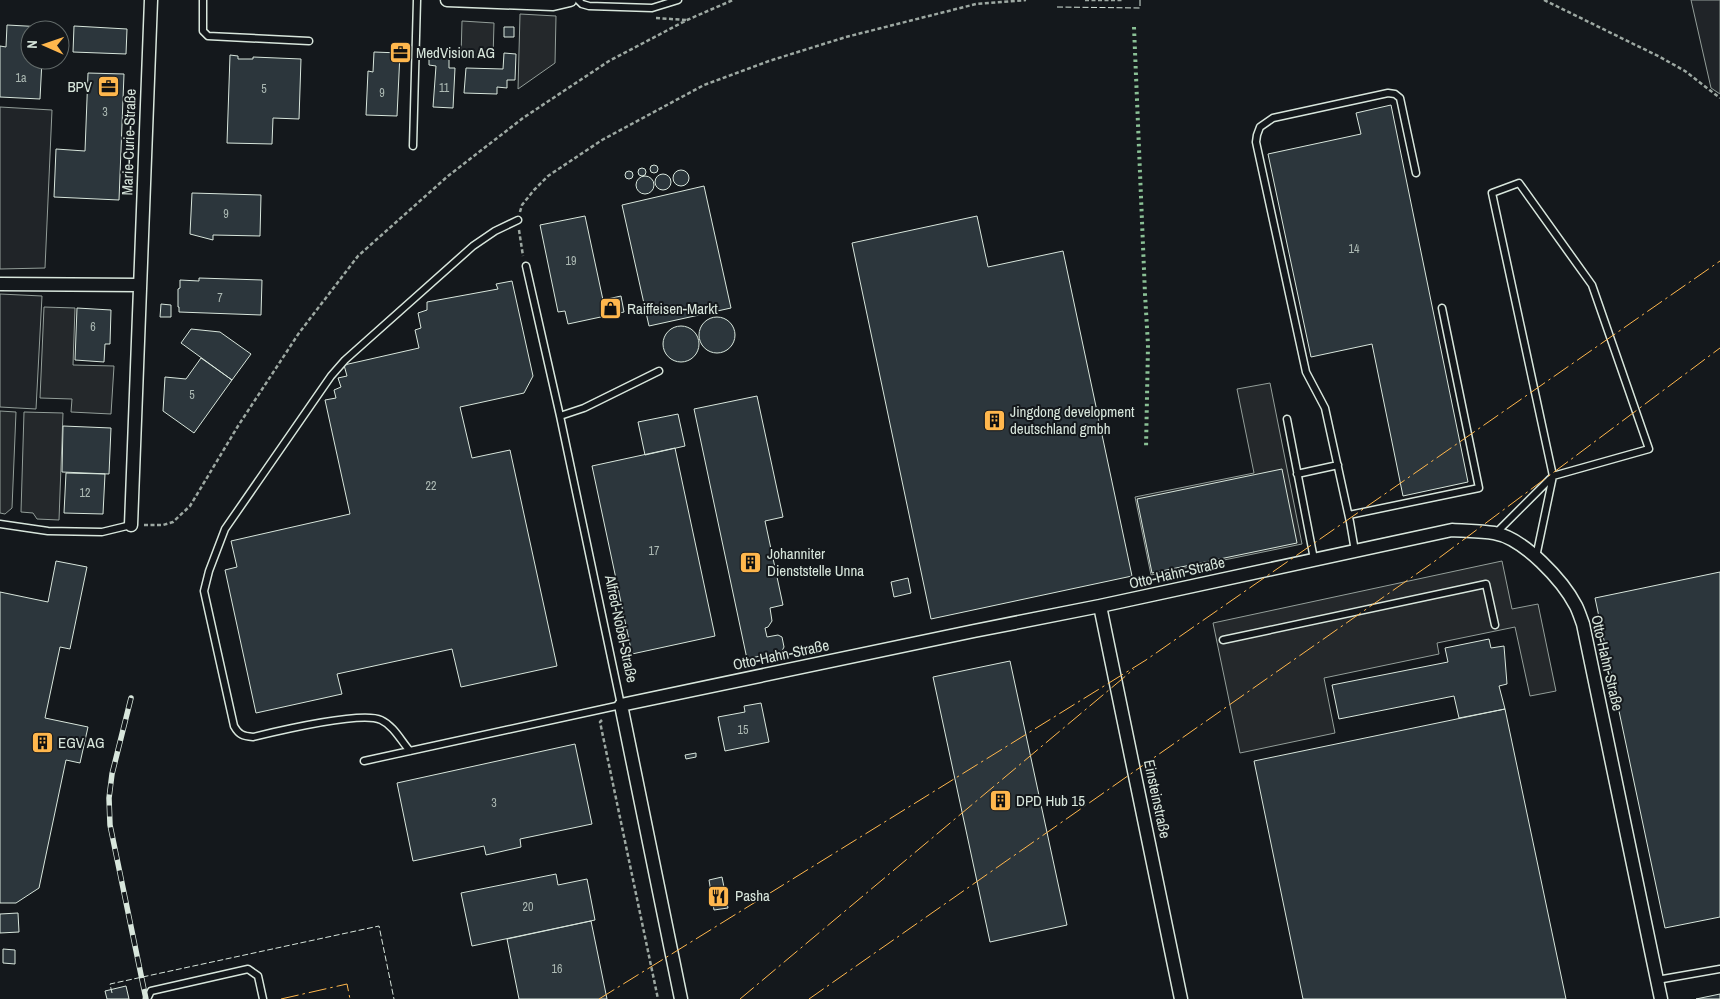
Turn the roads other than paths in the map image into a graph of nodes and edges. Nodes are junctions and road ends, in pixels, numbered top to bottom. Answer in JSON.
{"nodes":[{"id":1,"x":151,"y":0,"type":"edge"},
{"id":2,"x":203,"y":0,"type":"edge"},
{"id":3,"x":417,"y":0,"type":"edge"},
{"id":4,"x":447,"y":0,"type":"edge"},
{"id":5,"x":570,"y":0,"type":"edge"},
{"id":6,"x":578,"y":0,"type":"edge"},
{"id":7,"x":678,"y":0,"type":"edge"},
{"id":8,"x":310,"y":41,"type":"dead end"},
{"id":9,"x":413,"y":146,"type":"dead end"},
{"id":10,"x":1416,"y":173,"type":"dead end"},
{"id":11,"x":518,"y":220,"type":"road end"},
{"id":12,"x":526,"y":266,"type":"road end"},
{"id":13,"x":0,"y":284,"type":"edge"},
{"id":14,"x":140,"y":285,"type":"junction"},
{"id":15,"x":1442,"y":308,"type":"dead end"},
{"id":16,"x":659,"y":372,"type":"dead end"},
{"id":17,"x":560,"y":416,"type":"junction"},
{"id":18,"x":1287,"y":419,"type":"dead end"},
{"id":19,"x":1338,"y":465,"type":"junction"},
{"id":20,"x":1298,"y":474,"type":"junction"},
{"id":21,"x":1553,"y":476,"type":"junction"},
{"id":22,"x":1349,"y":516,"type":"junction"},
{"id":23,"x":0,"y":524,"type":"edge"},
{"id":24,"x":131,"y":525,"type":"joint"},
{"id":25,"x":1496,"y":533,"type":"junction"},
{"id":26,"x":1355,"y":551,"type":"junction"},
{"id":27,"x":1536,"y":557,"type":"junction"},
{"id":28,"x":1314,"y":559,"type":"junction"},
{"id":29,"x":1100,"y":606,"type":"junction"},
{"id":30,"x":1495,"y":625,"type":"dead end"},
{"id":31,"x":1223,"y":640,"type":"dead end"},
{"id":32,"x":620,"y":705,"type":"junction"},
{"id":33,"x":410,"y":751,"type":"junction"},
{"id":34,"x":364,"y":761,"type":"dead end"},
{"id":35,"x":1720,"y":969,"type":"edge"},
{"id":36,"x":1657,"y":980,"type":"junction"},
{"id":37,"x":148,"y":999,"type":"edge"},
{"id":38,"x":263,"y":999,"type":"edge"},
{"id":39,"x":681,"y":999,"type":"edge"},
{"id":40,"x":1181,"y":999,"type":"edge"},
{"id":41,"x":1661,"y":999,"type":"edge"}],
"edges":[{"from":1,"to":14,"type":"street","name":"Marie-Curie-Straße"},
{"from":2,"to":8,"type":"lane"},
{"from":3,"to":9,"type":"lane"},
{"from":4,"to":5,"type":"street"},
{"from":6,"to":7,"type":"lane"},
{"from":10,"to":19,"type":"lane"},
{"from":11,"to":33,"type":"lane"},
{"from":12,"to":17,"type":"lane","name":"Alfred-Nobel-Straße"},
{"from":13,"to":14,"type":"street"},
{"from":14,"to":24,"type":"street","name":"Marie-Curie-Straße"},
{"from":15,"to":22,"type":"lane"},
{"from":16,"to":17,"type":"lane"},
{"from":17,"to":32,"type":"lane","name":"Alfred-Nobel-Straße"},
{"from":18,"to":20,"type":"lane"},
{"from":19,"to":20,"type":"lane"},
{"from":19,"to":22,"type":"lane"},
{"from":20,"to":28,"type":"lane"},
{"from":21,"to":21,"type":"lane"},
{"from":21,"to":25,"type":"lane"},
{"from":21,"to":27,"type":"lane"},
{"from":22,"to":26,"type":"lane"},
{"from":23,"to":24,"type":"lane"},
{"from":25,"to":26,"type":"street","name":"Otto-Hahn-Straße"},
{"from":25,"to":27,"type":"street","name":"Otto-Hahn-Straße"},
{"from":26,"to":28,"type":"street","name":"Otto-Hahn-Straße"},
{"from":27,"to":36,"type":"street","name":"Otto-Hahn-Straße"},
{"from":28,"to":29,"type":"street","name":"Otto-Hahn-Straße"},
{"from":29,"to":32,"type":"street","name":"Otto-Hahn-Straße"},
{"from":29,"to":40,"type":"street","name":"Einsteinstraße"},
{"from":30,"to":31,"type":"lane"},
{"from":32,"to":33,"type":"lane","name":"Otto-Hahn-Straße"},
{"from":32,"to":39,"type":"street","name":"Alfred-Nobel-Straße"},
{"from":33,"to":34,"type":"lane","name":"Otto-Hahn-Straße"},
{"from":35,"to":36,"type":"lane"},
{"from":36,"to":41,"type":"street","name":"Otto-Hahn-Straße"},
{"from":37,"to":38,"type":"lane"}]}
